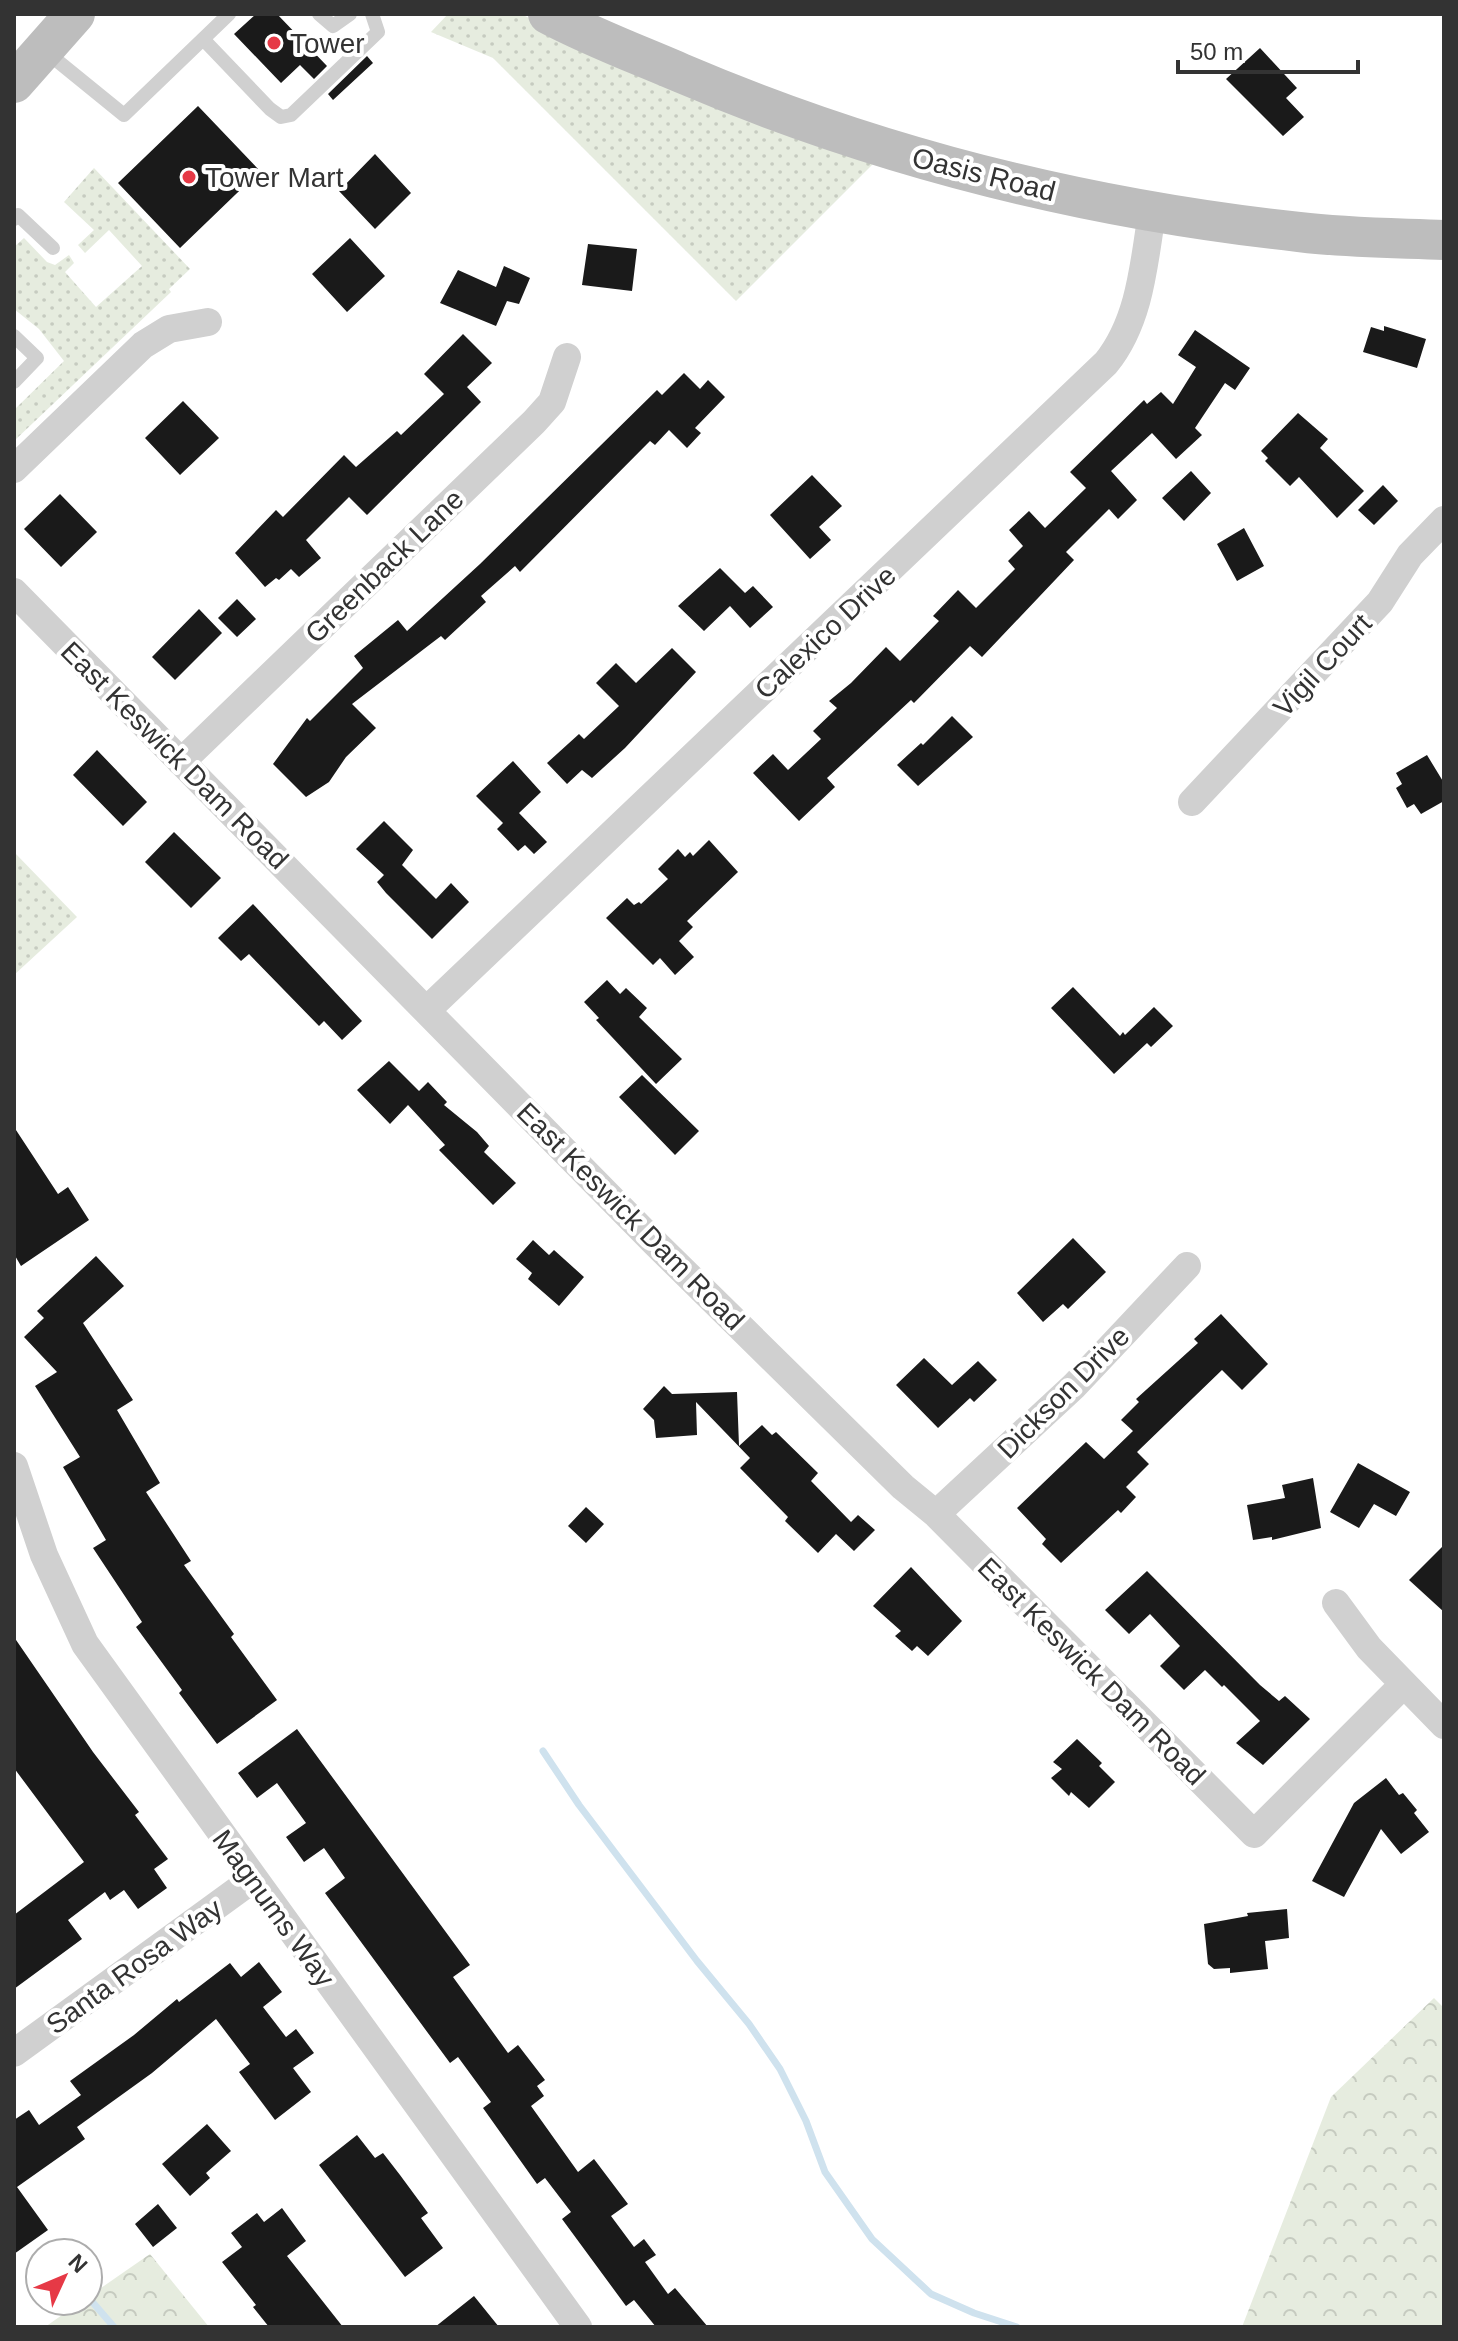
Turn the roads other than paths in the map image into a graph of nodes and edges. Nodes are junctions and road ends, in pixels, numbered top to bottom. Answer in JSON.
{"nodes":[{"id":1,"x":75,"y":14,"type":"edge"},
{"id":2,"x":229,"y":14,"type":"edge"},
{"id":3,"x":319,"y":14,"type":"edge"},
{"id":4,"x":350,"y":14,"type":"edge"},
{"id":5,"x":372,"y":14,"type":"edge"},
{"id":6,"x":548,"y":14,"type":"edge"},
{"id":7,"x":203,"y":39,"type":"junction"},
{"id":8,"x":44,"y":49,"type":"junction"},
{"id":9,"x":14,"y":83,"type":"edge"},
{"id":10,"x":1152,"y":212,"type":"junction"},
{"id":11,"x":15,"y":215,"type":"edge"},
{"id":12,"x":1444,"y":240,"type":"edge"},
{"id":13,"x":53,"y":248,"type":"dead end"},
{"id":14,"x":208,"y":322,"type":"dead end"},
{"id":15,"x":14,"y":336,"type":"edge"},
{"id":16,"x":567,"y":357,"type":"dead end"},
{"id":17,"x":14,"y":382,"type":"edge"},
{"id":18,"x":14,"y":469,"type":"edge"},
{"id":19,"x":1444,"y":520,"type":"edge"},
{"id":20,"x":14,"y":592,"type":"edge"},
{"id":21,"x":181,"y":762,"type":"junction"},
{"id":22,"x":1192,"y":802,"type":"dead end"},
{"id":23,"x":427,"y":1010,"type":"junction"},
{"id":24,"x":1187,"y":1266,"type":"dead end"},
{"id":25,"x":14,"y":1466,"type":"edge"},
{"id":26,"x":936,"y":1514,"type":"junction"},
{"id":27,"x":1336,"y":1603,"type":"dead end"},
{"id":28,"x":1404,"y":1684,"type":"junction"},
{"id":29,"x":1444,"y":1725,"type":"edge"},
{"id":30,"x":253,"y":1879,"type":"junction"},
{"id":31,"x":14,"y":2053,"type":"edge"},
{"id":32,"x":578,"y":2327,"type":"edge"}],
"edges":[{"from":1,"to":8,"type":"main road"},
{"from":2,"to":7,"type":"lane"},
{"from":3,"to":4,"type":"lane"},
{"from":5,"to":7,"type":"lane"},
{"from":6,"to":10,"type":"main road","name":"Oasis Road"},
{"from":7,"to":8,"type":"lane"},
{"from":8,"to":9,"type":"main road"},
{"from":10,"to":12,"type":"main road","name":"Oasis Road"},
{"from":10,"to":23,"type":"street","name":"Calexico Drive"},
{"from":11,"to":13,"type":"lane"},
{"from":14,"to":18,"type":"street"},
{"from":15,"to":17,"type":"lane"},
{"from":16,"to":21,"type":"street","name":"Greenback Lane"},
{"from":19,"to":22,"type":"street","name":"Vigil Court"},
{"from":20,"to":21,"type":"street","name":"East Keswick Dam Road"},
{"from":21,"to":23,"type":"street","name":"East Keswick Dam Road"},
{"from":23,"to":26,"type":"street","name":"East Keswick Dam Road"},
{"from":24,"to":26,"type":"street","name":"Dickson Drive"},
{"from":25,"to":30,"type":"street","name":"Magnums Way"},
{"from":26,"to":28,"type":"street","name":"East Keswick Dam Road"},
{"from":27,"to":28,"type":"street"},
{"from":28,"to":29,"type":"street"},
{"from":30,"to":31,"type":"street","name":"Santa Rosa Way"},
{"from":30,"to":32,"type":"street","name":"Magnums Way"}]}
